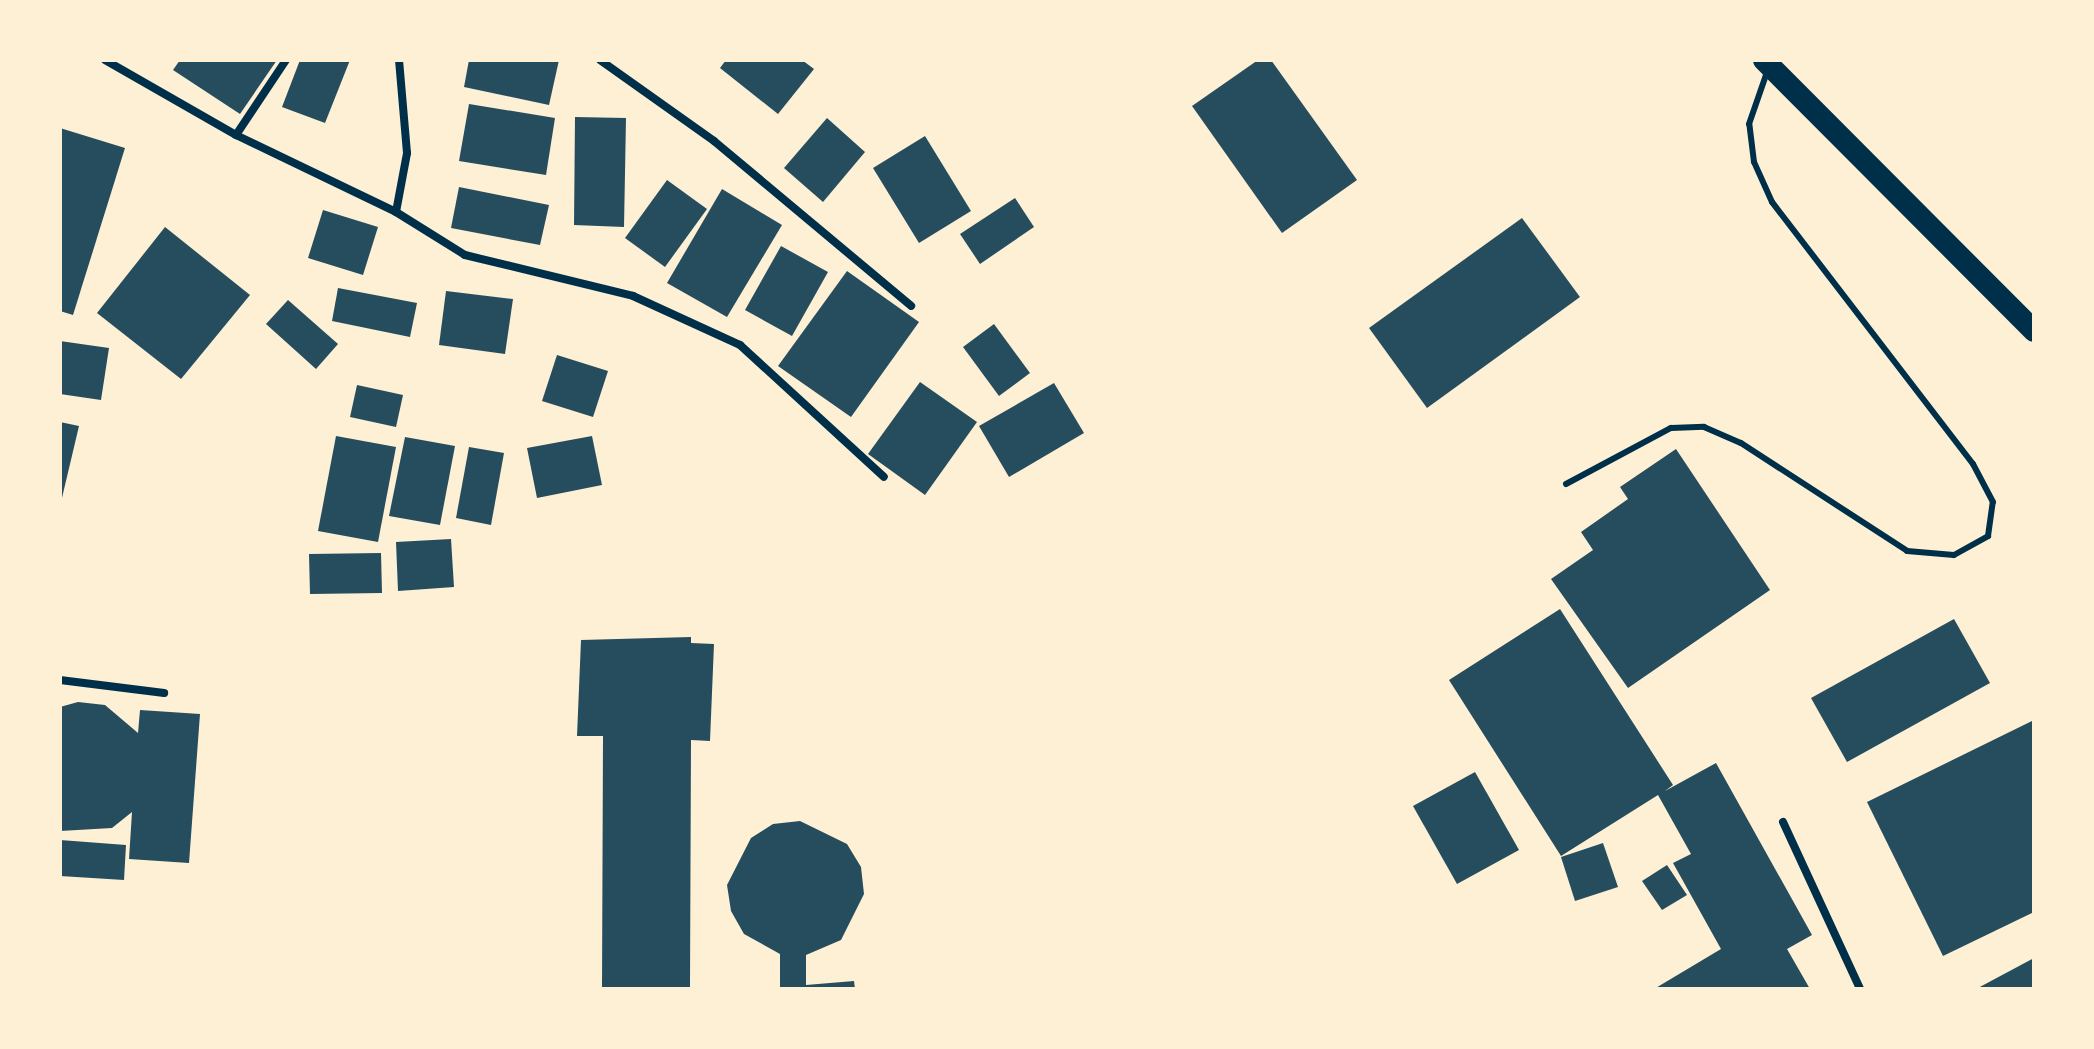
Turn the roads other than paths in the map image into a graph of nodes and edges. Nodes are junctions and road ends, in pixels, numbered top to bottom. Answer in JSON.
{"nodes":[{"id":1,"x":105,"y":60,"type":"edge"},
{"id":2,"x":286,"y":60,"type":"edge"},
{"id":3,"x":399,"y":60,"type":"edge"},
{"id":4,"x":600,"y":60,"type":"edge"},
{"id":5,"x":1767,"y":63,"type":"edge"},
{"id":6,"x":236,"y":135,"type":"junction"},
{"id":7,"x":396,"y":212,"type":"junction"},
{"id":8,"x":911,"y":306,"type":"dead end"},
{"id":9,"x":2034,"y":331,"type":"edge"},
{"id":10,"x":884,"y":477,"type":"dead end"},
{"id":11,"x":1566,"y":484,"type":"dead end"},
{"id":12,"x":60,"y":680,"type":"edge"},
{"id":13,"x":164,"y":693,"type":"dead end"},
{"id":14,"x":1783,"y":822,"type":"dead end"},
{"id":15,"x":1860,"y":989,"type":"edge"}],
"edges":[{"from":1,"to":6,"type":"street"},
{"from":2,"to":6,"type":"street"},
{"from":3,"to":7,"type":"street"},
{"from":4,"to":8,"type":"street"},
{"from":5,"to":9,"type":"highway"},
{"from":5,"to":11,"type":"lane"},
{"from":6,"to":7,"type":"street"},
{"from":7,"to":10,"type":"street"},
{"from":12,"to":13,"type":"street"},
{"from":14,"to":15,"type":"street"}]}
